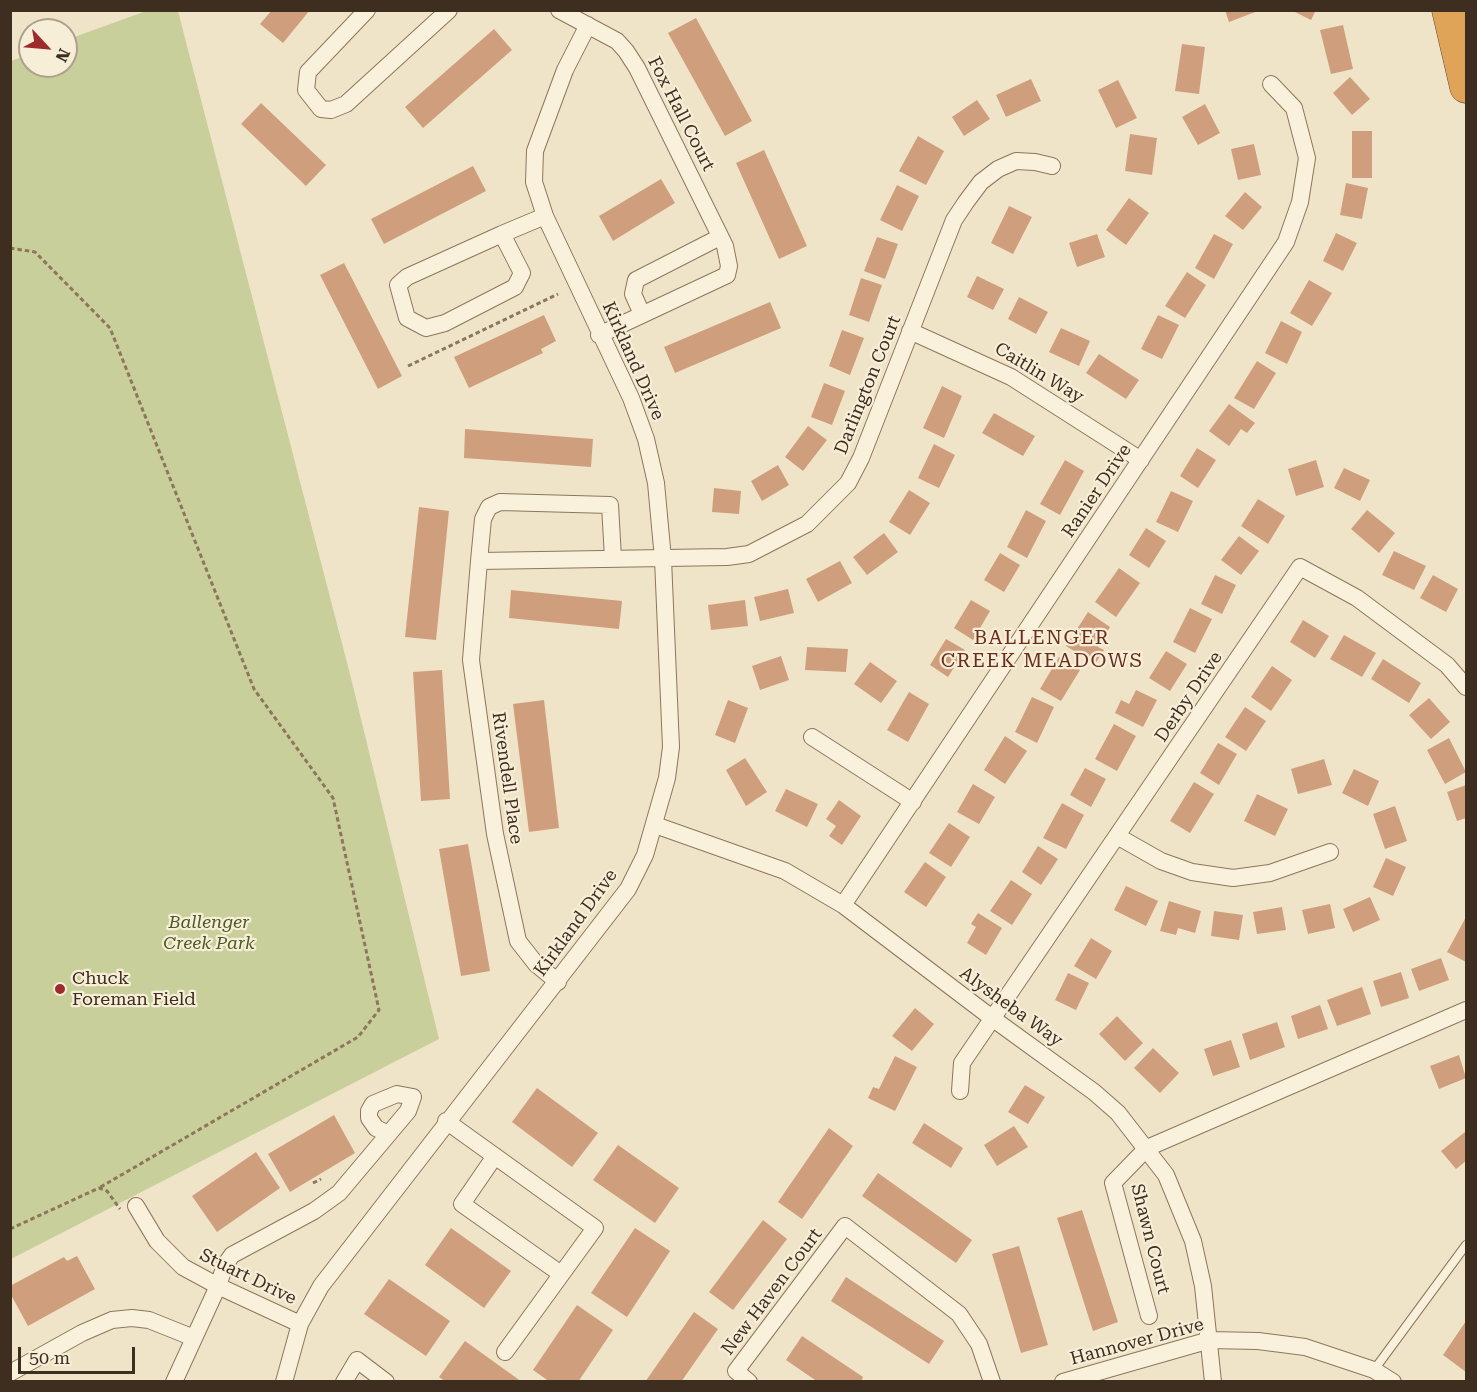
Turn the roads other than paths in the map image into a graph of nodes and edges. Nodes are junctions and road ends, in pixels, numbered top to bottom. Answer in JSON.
{"nodes":[{"id":1,"x":366,"y":10,"type":"edge"},
{"id":2,"x":449,"y":10,"type":"edge"},
{"id":3,"x":559,"y":10,"type":"edge"},
{"id":4,"x":1448,"y":10,"type":"edge"},
{"id":5,"x":588,"y":25,"type":"junction"},
{"id":6,"x":1271,"y":84,"type":"dead end"},
{"id":7,"x":1467,"y":87,"type":"edge"},
{"id":8,"x":1052,"y":166,"type":"dead end"},
{"id":9,"x":545,"y":216,"type":"junction"},
{"id":10,"x":502,"y":234,"type":"junction"},
{"id":11,"x":720,"y":237,"type":"junction"},
{"id":12,"x":642,"y":314,"type":"junction"},
{"id":13,"x":910,"y":331,"type":"junction"},
{"id":14,"x":599,"y":334,"type":"junction"},
{"id":15,"x":1141,"y":460,"type":"junction"},
{"id":16,"x":613,"y":558,"type":"junction"},
{"id":17,"x":663,"y":560,"type":"junction"},
{"id":18,"x":479,"y":561,"type":"junction"},
{"id":19,"x":1467,"y":687,"type":"edge"},
{"id":20,"x":812,"y":737,"type":"dead end"},
{"id":21,"x":913,"y":802,"type":"junction"},
{"id":22,"x":655,"y":825,"type":"junction"},
{"id":23,"x":1117,"y":836,"type":"junction"},
{"id":24,"x":1330,"y":852,"type":"dead end"},
{"id":25,"x":843,"y":905,"type":"junction"},
{"id":26,"x":558,"y":982,"type":"junction"},
{"id":27,"x":1467,"y":1010,"type":"edge"},
{"id":28,"x":992,"y":1018,"type":"junction"},
{"id":29,"x":960,"y":1091,"type":"dead end"},
{"id":30,"x":447,"y":1121,"type":"junction"},
{"id":31,"x":388,"y":1134,"type":"dead end"},
{"id":32,"x":1147,"y":1148,"type":"junction"},
{"id":33,"x":495,"y":1156,"type":"junction"},
{"id":34,"x":136,"y":1206,"type":"road end"},
{"id":35,"x":1467,"y":1245,"type":"edge"},
{"id":36,"x":561,"y":1274,"type":"junction"},
{"id":37,"x":218,"y":1286,"type":"junction"},
{"id":38,"x":1149,"y":1316,"type":"dead end"},
{"id":39,"x":300,"y":1324,"type":"junction"},
{"id":40,"x":194,"y":1338,"type":"junction"},
{"id":41,"x":1210,"y":1341,"type":"junction"},
{"id":42,"x":505,"y":1352,"type":"dead end"},
{"id":43,"x":1374,"y":1370,"type":"junction"},
{"id":44,"x":17,"y":1375,"type":"edge"},
{"id":45,"x":174,"y":1382,"type":"edge"},
{"id":46,"x":284,"y":1382,"type":"edge"},
{"id":47,"x":344,"y":1382,"type":"edge"},
{"id":48,"x":386,"y":1382,"type":"edge"},
{"id":49,"x":749,"y":1382,"type":"edge"},
{"id":50,"x":992,"y":1382,"type":"edge"},
{"id":51,"x":1063,"y":1382,"type":"edge"},
{"id":52,"x":1213,"y":1382,"type":"edge"},
{"id":53,"x":1393,"y":1382,"type":"edge"}],
"edges":[{"from":1,"to":2,"type":"street"},
{"from":3,"to":5,"type":"street","name":"Fox Hall Court"},
{"from":4,"to":7,"type":"highway"},
{"from":5,"to":9,"type":"street","name":"Kirkland Drive"},
{"from":5,"to":11,"type":"street","name":"Fox Hall Court"},
{"from":6,"to":15,"type":"street","name":"Ranier Drive"},
{"from":8,"to":13,"type":"street","name":"Darlington Court"},
{"from":9,"to":10,"type":"street"},
{"from":9,"to":14,"type":"street","name":"Kirkland Drive"},
{"from":10,"to":10,"type":"street"},
{"from":11,"to":12,"type":"street"},
{"from":11,"to":12,"type":"street","name":"Fox Hall Court"},
{"from":12,"to":14,"type":"street","name":"Fox Hall Court"},
{"from":13,"to":15,"type":"street","name":"Caitlin Way"},
{"from":13,"to":17,"type":"street","name":"Darlington Court"},
{"from":14,"to":17,"type":"street","name":"Kirkland Drive"},
{"from":15,"to":21,"type":"street","name":"Ranier Drive"},
{"from":16,"to":17,"type":"street"},
{"from":16,"to":18,"type":"street"},
{"from":16,"to":18,"type":"street","name":"Rivendell Place"},
{"from":17,"to":22,"type":"street","name":"Kirkland Drive"},
{"from":18,"to":26,"type":"street","name":"Rivendell Place"},
{"from":19,"to":23,"type":"street","name":"Derby Drive"},
{"from":20,"to":21,"type":"street"},
{"from":21,"to":25,"type":"street","name":"Ranier Drive"},
{"from":22,"to":25,"type":"street","name":"Alysheba Way"},
{"from":22,"to":26,"type":"street","name":"Kirkland Drive"},
{"from":23,"to":24,"type":"street"},
{"from":23,"to":28,"type":"street","name":"Derby Drive"},
{"from":25,"to":28,"type":"street","name":"Alysheba Way"},
{"from":26,"to":30,"type":"street","name":"Kirkland Drive"},
{"from":27,"to":32,"type":"street"},
{"from":28,"to":29,"type":"street","name":"Derby Drive"},
{"from":28,"to":32,"type":"street","name":"Alysheba Way"},
{"from":30,"to":33,"type":"street"},
{"from":30,"to":39,"type":"street","name":"Kirkland Drive"},
{"from":31,"to":37,"type":"street"},
{"from":32,"to":38,"type":"street","name":"Shawn Court"},
{"from":32,"to":41,"type":"street","name":"Alysheba Way"},
{"from":33,"to":36,"type":"street"},
{"from":33,"to":36,"type":"street"},
{"from":34,"to":37,"type":"street","name":"Stuart Drive"},
{"from":35,"to":43,"type":"lane"},
{"from":36,"to":42,"type":"street"},
{"from":37,"to":39,"type":"street","name":"Stuart Drive"},
{"from":37,"to":40,"type":"street"},
{"from":39,"to":46,"type":"street","name":"Kirkland Drive"},
{"from":40,"to":44,"type":"street"},
{"from":40,"to":45,"type":"street"},
{"from":41,"to":43,"type":"street","name":"Hannover Drive"},
{"from":41,"to":51,"type":"street","name":"Hannover Drive"},
{"from":41,"to":52,"type":"street","name":"Alysheba Way"},
{"from":43,"to":53,"type":"street","name":"Hannover Drive"},
{"from":47,"to":48,"type":"street"},
{"from":49,"to":50,"type":"street","name":"New Haven Court"}]}
